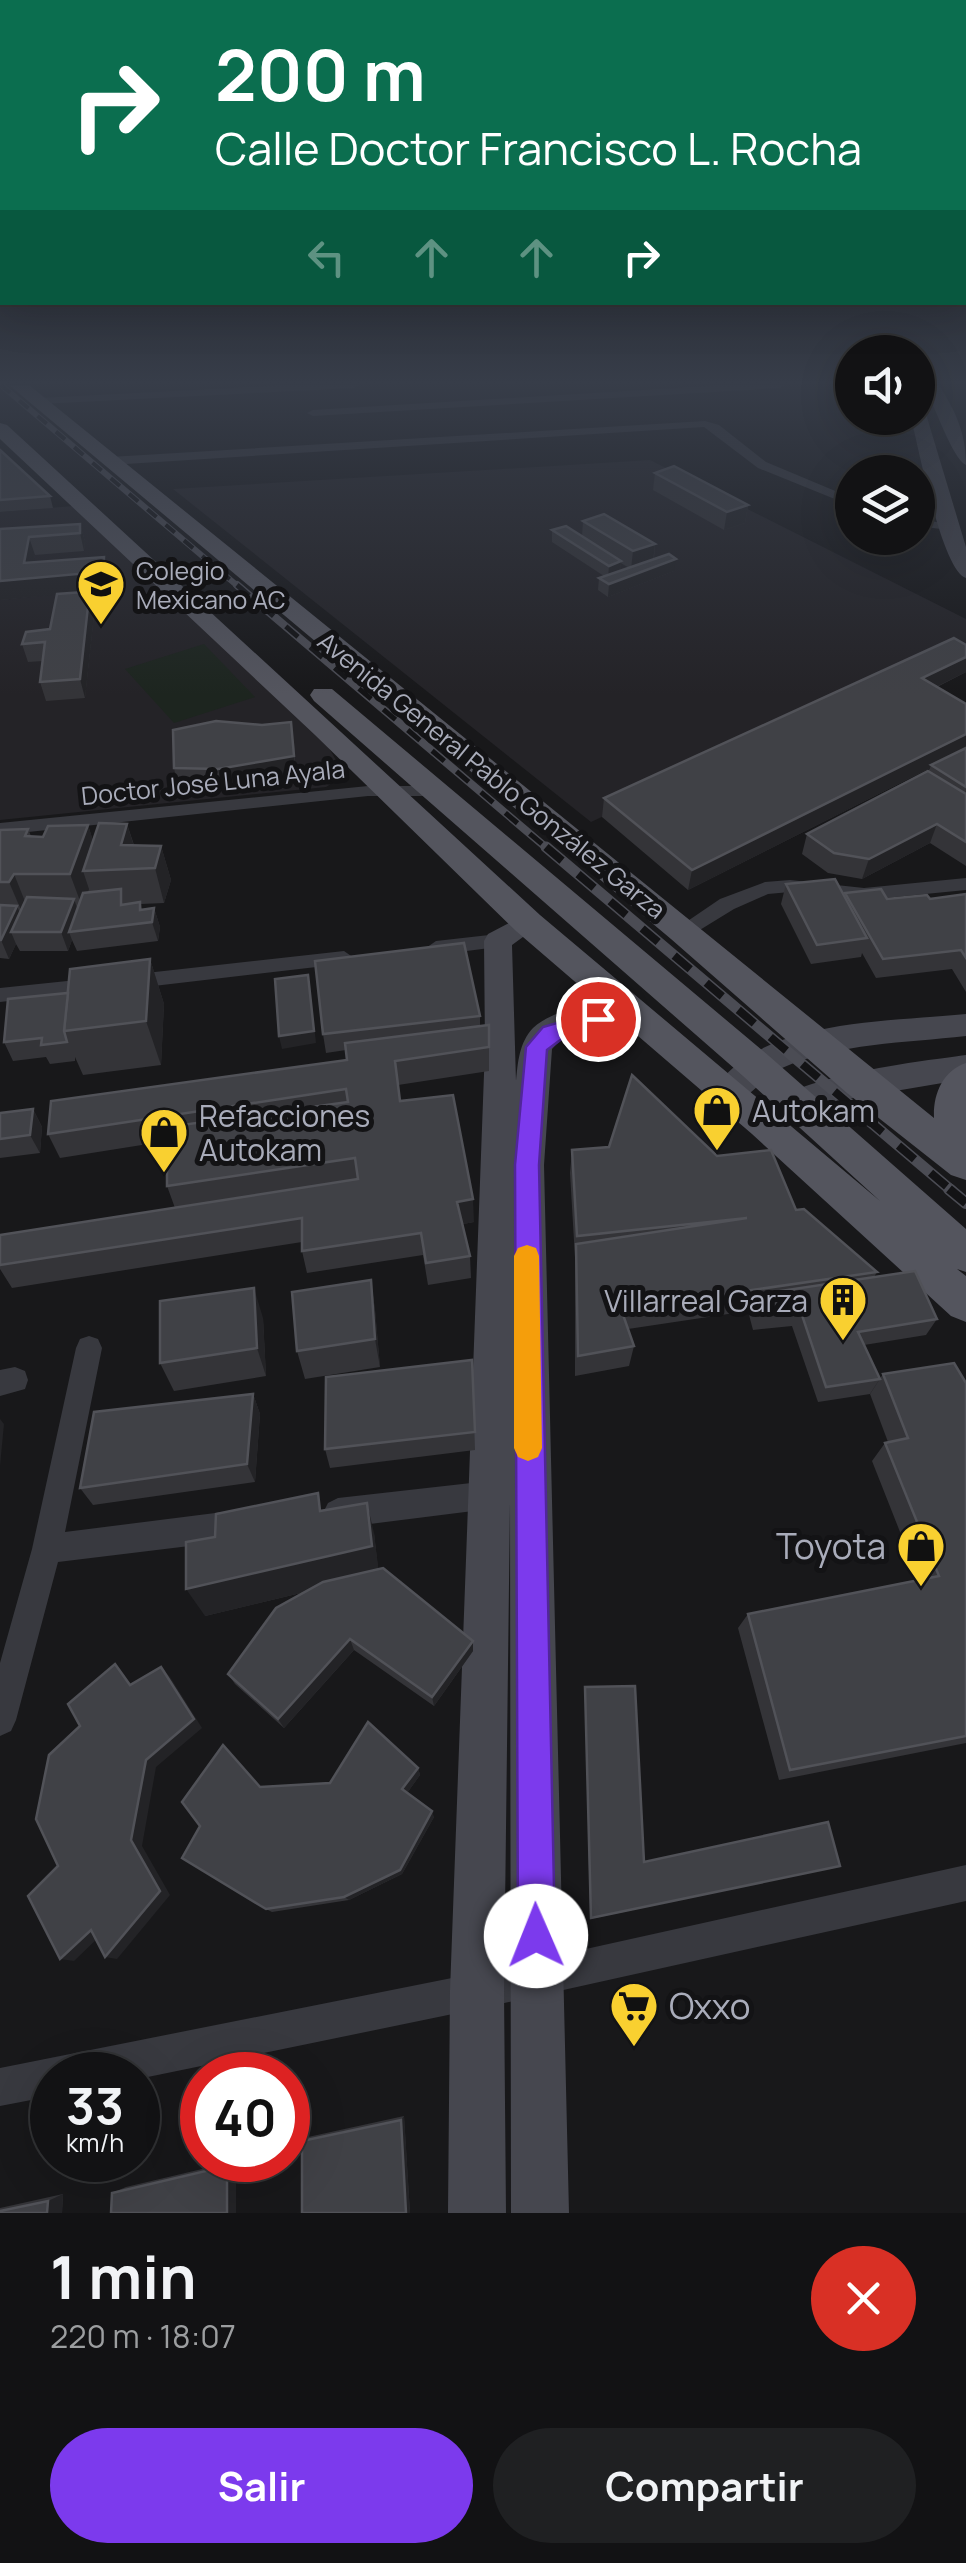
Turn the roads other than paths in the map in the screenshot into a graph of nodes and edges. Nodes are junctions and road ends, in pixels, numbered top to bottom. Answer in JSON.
{"nodes":[{"id":1,"x":63,"y":488,"type":"edge"},
{"id":2,"x":88,"y":488,"type":"edge"},
{"id":3,"x":143,"y":488,"type":"edge"},
{"id":4,"x":939,"y":488,"type":"edge"},
{"id":5,"x":935,"y":524,"type":"edge"},
{"id":6,"x":948,"y":526,"type":"junction"},
{"id":7,"x":966,"y":572,"type":"edge"},
{"id":8,"x":386,"y":790,"type":"junction"},
{"id":9,"x":432,"y":790,"type":"junction"},
{"id":10,"x":0,"y":829,"type":"edge"},
{"id":11,"x":966,"y":884,"type":"edge"},
{"id":12,"x":511,"y":922,"type":"junction"},
{"id":13,"x":683,"y":931,"type":"junction"},
{"id":14,"x":409,"y":951,"type":"edge"},
{"id":15,"x":370,"y":955,"type":"edge"},
{"id":16,"x":0,"y":996,"type":"edge"},
{"id":17,"x":638,"y":1018,"type":"junction"},
{"id":18,"x":966,"y":1025,"type":"edge"},
{"id":19,"x":811,"y":1042,"type":"junction"},
{"id":20,"x":519,"y":1047,"type":"junction"},
{"id":21,"x":756,"y":1066,"type":"junction"},
{"id":22,"x":966,"y":1067,"type":"edge"},
{"id":23,"x":966,"y":1077,"type":"edge"},
{"id":24,"x":860,"y":1083,"type":"junction"},
{"id":25,"x":729,"y":1093,"type":"junction"},
{"id":26,"x":780,"y":1113,"type":"junction"},
{"id":27,"x":966,"y":1164,"type":"edge"},
{"id":28,"x":966,"y":1254,"type":"edge"},
{"id":29,"x":966,"y":1303,"type":"edge"},
{"id":30,"x":90,"y":1348,"type":"dead end"},
{"id":31,"x":509,"y":1394,"type":"junction"},
{"id":32,"x":489,"y":1495,"type":"junction"},
{"id":33,"x":47,"y":1549,"type":"junction"},
{"id":34,"x":0,"y":1720,"type":"edge"},
{"id":35,"x":966,"y":1883,"type":"edge"},
{"id":36,"x":537,"y":1975,"type":"junction"},
{"id":37,"x":478,"y":1990,"type":"junction"},
{"id":38,"x":160,"y":2055,"type":"edge"},
{"id":39,"x":30,"y":2082,"type":"edge"},
{"id":40,"x":0,"y":2088,"type":"edge"},
{"id":41,"x":477,"y":2213,"type":"edge"},
{"id":42,"x":540,"y":2213,"type":"edge"}],
"edges":[{"from":1,"to":8,"type":"main road","name":"Avenida General Pablo González Garza"},
{"from":2,"to":9,"type":"main road","name":"Avenida General Pablo González Garza"},
{"from":3,"to":13,"type":"main road","name":"Avenida General Pablo González Garza"},
{"from":4,"to":6,"type":"street"},
{"from":5,"to":6,"type":"street"},
{"from":6,"to":7,"type":"street"},
{"from":8,"to":9,"type":"street","name":"Doctor José Luna Ayala"},
{"from":8,"to":10,"type":"street","name":"Doctor José Luna Ayala"},
{"from":8,"to":12,"type":"main road","name":"Avenida General Pablo González Garza"},
{"from":9,"to":21,"type":"main road","name":"Avenida General Pablo González Garza"},
{"from":11,"to":13,"type":"street"},
{"from":12,"to":14,"type":"street"},
{"from":12,"to":17,"type":"main road","name":"Avenida General Pablo González Garza"},
{"from":12,"to":20,"type":"street"},
{"from":12,"to":21,"type":"main road"},
{"from":13,"to":19,"type":"main road","name":"Avenida General Pablo González Garza"},
{"from":15,"to":16,"type":"street"},
{"from":17,"to":20,"type":"street"},
{"from":17,"to":25,"type":"main road","name":"Avenida General Pablo González Garza"},
{"from":18,"to":19,"type":"street"},
{"from":19,"to":21,"type":"street"},
{"from":19,"to":24,"type":"main road","name":"Avenida General Pablo González Garza"},
{"from":20,"to":31,"type":"street"},
{"from":21,"to":24,"type":"main road"},
{"from":21,"to":25,"type":"street"},
{"from":21,"to":26,"type":"main road","name":"Avenida General Pablo González Garza"},
{"from":22,"to":24,"type":"street"},
{"from":23,"to":27,"type":"main road"},
{"from":24,"to":26,"type":"street"},
{"from":24,"to":27,"type":"main road","name":"Avenida General Pablo González Garza"},
{"from":25,"to":26,"type":"main road","name":"Avenida General Pablo González Garza"},
{"from":26,"to":28,"type":"main road","name":"Avenida General Pablo González Garza"},
{"from":26,"to":29,"type":"main road","name":"Avenida General Pablo González Garza"},
{"from":30,"to":33,"type":"street"},
{"from":31,"to":32,"type":"street"},
{"from":31,"to":36,"type":"street"},
{"from":32,"to":33,"type":"street"},
{"from":32,"to":37,"type":"street"},
{"from":33,"to":34,"type":"street"},
{"from":35,"to":36,"type":"street"},
{"from":36,"to":37,"type":"street"},
{"from":36,"to":42,"type":"street"},
{"from":37,"to":38,"type":"street"},
{"from":37,"to":41,"type":"street"},
{"from":39,"to":40,"type":"street"}]}
